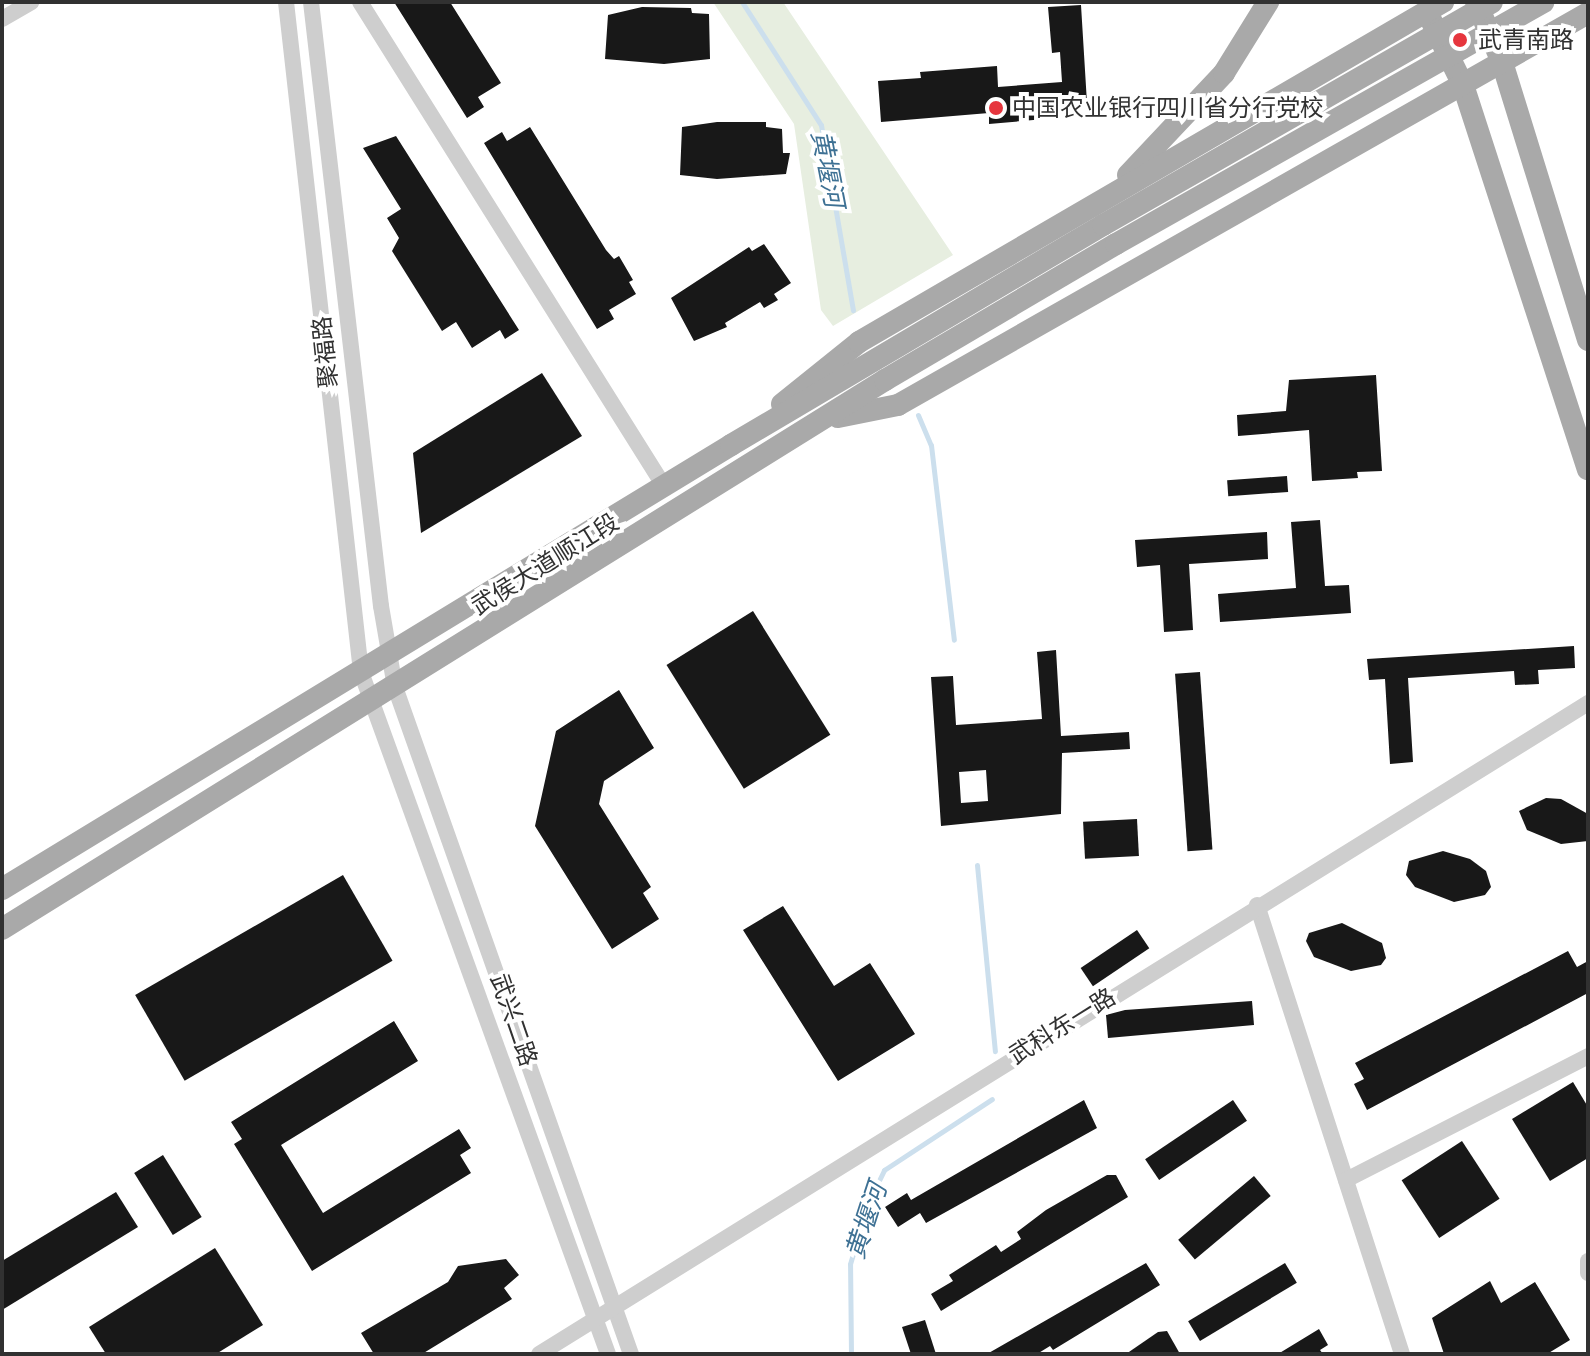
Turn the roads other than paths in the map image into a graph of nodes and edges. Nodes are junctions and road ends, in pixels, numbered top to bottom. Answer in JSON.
{"nodes":[{"id":1,"x":31,"y":2,"type":"edge"},
{"id":2,"x":286,"y":2,"type":"edge"},
{"id":3,"x":311,"y":2,"type":"edge"},
{"id":4,"x":360,"y":2,"type":"edge"},
{"id":5,"x":1268,"y":2,"type":"edge"},
{"id":6,"x":1476,"y":2,"type":"edge"},
{"id":7,"x":1492,"y":2,"type":"edge"},
{"id":8,"x":1543,"y":2,"type":"edge"},
{"id":9,"x":1431,"y":5,"type":"edge"},
{"id":10,"x":1588,"y":13,"type":"edge"},
{"id":11,"x":2,"y":19,"type":"edge"},
{"id":12,"x":1502,"y":62,"type":"junction"},
{"id":13,"x":1463,"y":85,"type":"junction"},
{"id":14,"x":1112,"y":192,"type":"junction"},
{"id":15,"x":1588,"y":340,"type":"edge"},
{"id":16,"x":831,"y":418,"type":"junction"},
{"id":17,"x":731,"y":445,"type":"junction"},
{"id":18,"x":1588,"y":469,"type":"edge"},
{"id":19,"x":664,"y":486,"type":"junction"},
{"id":20,"x":388,"y":656,"type":"junction"},
{"id":21,"x":361,"y":672,"type":"junction"},
{"id":22,"x":395,"y":687,"type":"junction"},
{"id":23,"x":370,"y":701,"type":"junction"},
{"id":24,"x":1588,"y":703,"type":"edge"},
{"id":25,"x":204,"y":767,"type":"junction"},
{"id":26,"x":223,"y":792,"type":"junction"},
{"id":27,"x":2,"y":889,"type":"edge"},
{"id":28,"x":1257,"y":905,"type":"junction"},
{"id":29,"x":2,"y":929,"type":"edge"},
{"id":30,"x":1588,"y":1056,"type":"edge"},
{"id":31,"x":1346,"y":1180,"type":"junction"},
{"id":32,"x":1588,"y":1261,"type":"edge"},
{"id":33,"x":1588,"y":1273,"type":"edge"},
{"id":34,"x":614,"y":1305,"type":"junction"},
{"id":35,"x":596,"y":1319,"type":"junction"},
{"id":36,"x":539,"y":1354,"type":"edge"},
{"id":37,"x":608,"y":1354,"type":"edge"},
{"id":38,"x":631,"y":1354,"type":"edge"},
{"id":39,"x":1402,"y":1354,"type":"edge"}],
"edges":[{"from":1,"to":11,"type":"street"},
{"from":2,"to":21,"type":"street","name":"聚福路"},
{"from":3,"to":20,"type":"street","name":"武兴二路"},
{"from":4,"to":19,"type":"street"},
{"from":5,"to":14,"type":"main road"},
{"from":6,"to":12,"type":"main road"},
{"from":7,"to":17,"type":"main road","name":"武侯大道顺江段","bridge":true},
{"from":8,"to":16,"type":"main road","name":"武侯大道顺江段","bridge":true},
{"from":9,"to":13,"type":"main road"},
{"from":9,"to":14,"type":"main road"},
{"from":10,"to":12,"type":"main road"},
{"from":12,"to":13,"type":"main road"},
{"from":12,"to":15,"type":"main road"},
{"from":13,"to":16,"type":"main road"},
{"from":13,"to":18,"type":"main road"},
{"from":14,"to":17,"type":"main road"},
{"from":16,"to":22,"type":"main road","name":"武侯大道顺江段"},
{"from":17,"to":19,"type":"main road","name":"武侯大道顺江段"},
{"from":19,"to":20,"type":"main road","name":"武侯大道顺江段"},
{"from":20,"to":21,"type":"main road","name":"武侯大道顺江段"},
{"from":20,"to":22,"type":"street","name":"武兴二路"},
{"from":21,"to":23,"type":"street","name":"聚福路"},
{"from":21,"to":25,"type":"main road","name":"武侯大道顺江段"},
{"from":22,"to":23,"type":"main road","name":"武侯大道顺江段"},
{"from":22,"to":34,"type":"street","name":"武兴二路"},
{"from":23,"to":26,"type":"main road","name":"武侯大道顺江段"},
{"from":23,"to":35,"type":"street","name":"聚福路"},
{"from":24,"to":28,"type":"street","name":"武科东一路"},
{"from":25,"to":26,"type":"main road"},
{"from":25,"to":27,"type":"main road","name":"武侯大道顺江段"},
{"from":26,"to":29,"type":"main road","name":"武侯大道顺江段"},
{"from":28,"to":31,"type":"street"},
{"from":28,"to":34,"type":"street","name":"武科东一路"},
{"from":30,"to":31,"type":"street"},
{"from":31,"to":39,"type":"street"},
{"from":32,"to":33,"type":"street"},
{"from":34,"to":35,"type":"street","name":"武科东一路"},
{"from":34,"to":38,"type":"street","name":"武兴二路"},
{"from":35,"to":36,"type":"street","name":"武科东一路"},
{"from":35,"to":37,"type":"street","name":"聚福路"}]}
